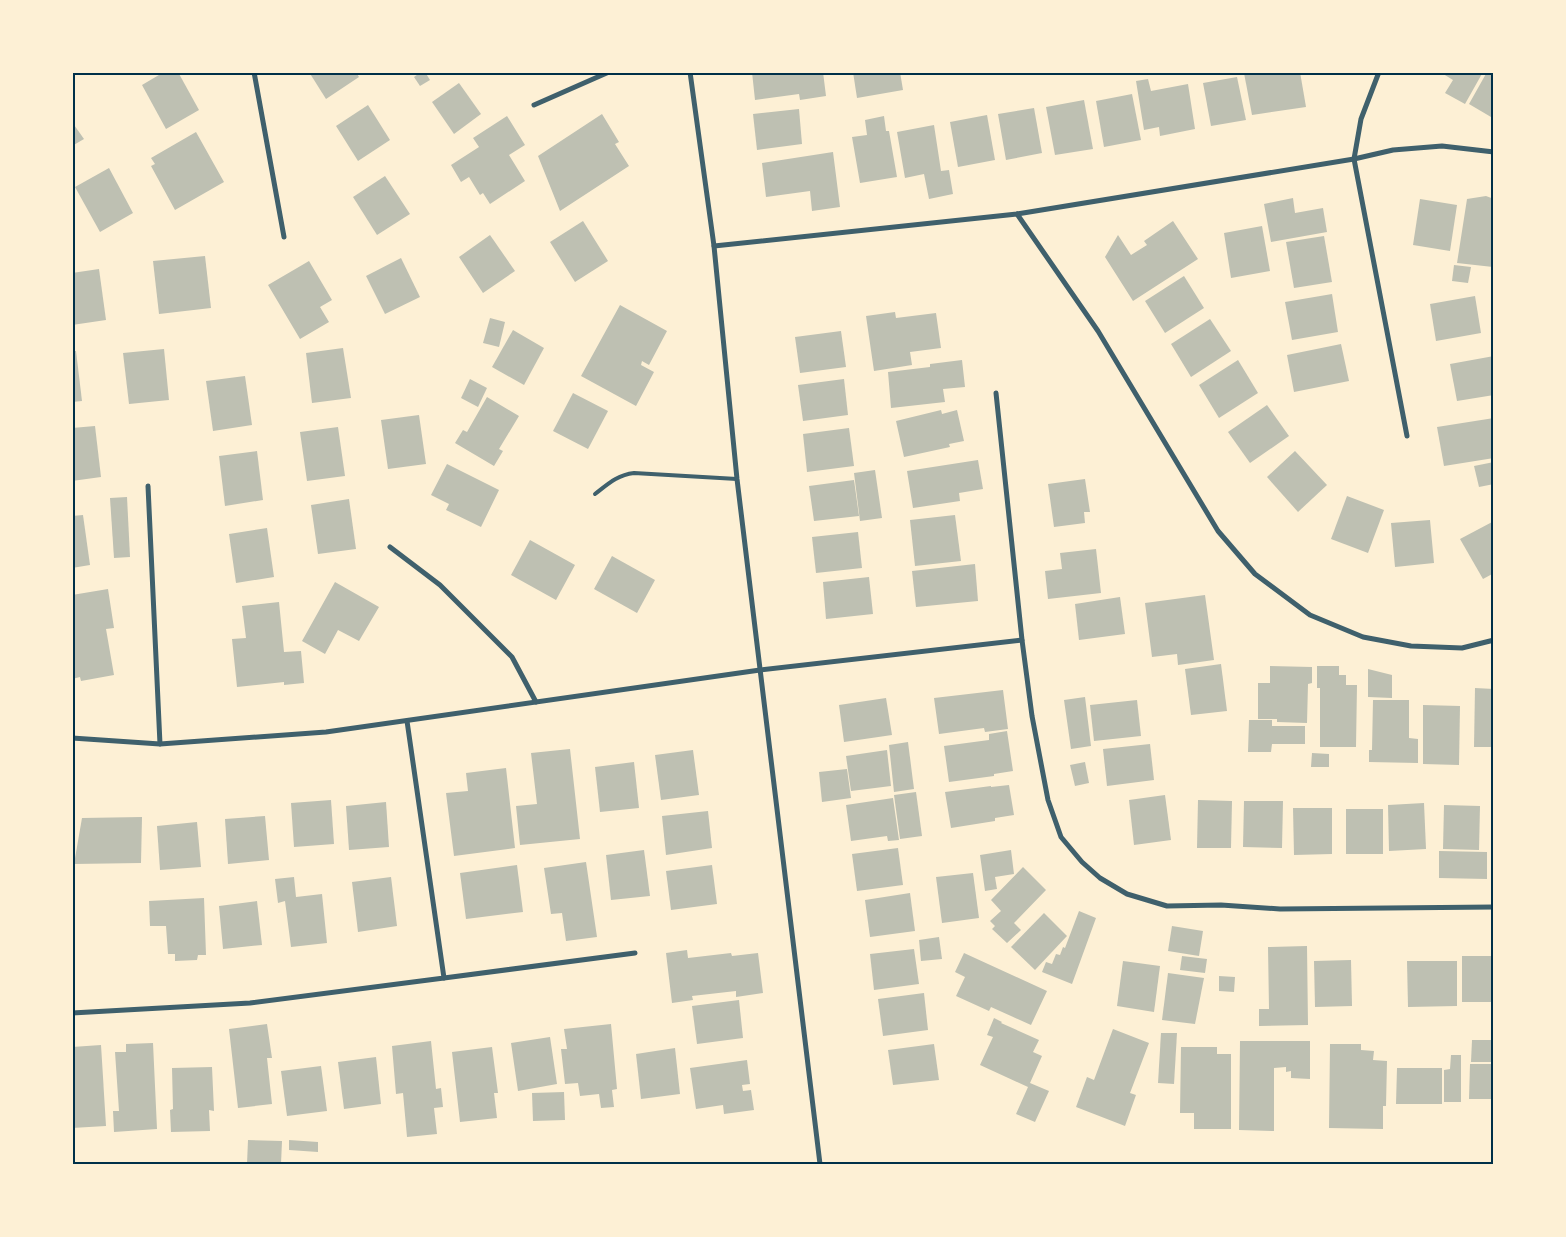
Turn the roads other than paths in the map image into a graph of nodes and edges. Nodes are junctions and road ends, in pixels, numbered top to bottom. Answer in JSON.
{"nodes":[{"id":1,"x":254,"y":72,"type":"edge"},
{"id":2,"x":609,"y":72,"type":"edge"},
{"id":3,"x":690,"y":72,"type":"edge"},
{"id":4,"x":1379,"y":72,"type":"edge"},
{"id":5,"x":534,"y":105,"type":"dead end"},
{"id":6,"x":1494,"y":152,"type":"edge"},
{"id":7,"x":1354,"y":159,"type":"junction"},
{"id":8,"x":1017,"y":214,"type":"junction"},
{"id":9,"x":284,"y":237,"type":"dead end"},
{"id":10,"x":714,"y":246,"type":"junction"},
{"id":11,"x":996,"y":393,"type":"dead end"},
{"id":12,"x":1407,"y":436,"type":"dead end"},
{"id":13,"x":737,"y":480,"type":"junction"},
{"id":14,"x":148,"y":486,"type":"dead end"},
{"id":15,"x":595,"y":494,"type":"dead end"},
{"id":16,"x":390,"y":547,"type":"dead end"},
{"id":17,"x":1022,"y":640,"type":"junction"},
{"id":18,"x":1494,"y":640,"type":"edge"},
{"id":19,"x":760,"y":670,"type":"junction"},
{"id":20,"x":536,"y":702,"type":"junction"},
{"id":21,"x":407,"y":721,"type":"junction"},
{"id":22,"x":72,"y":738,"type":"edge"},
{"id":23,"x":160,"y":744,"type":"junction"},
{"id":24,"x":1494,"y":907,"type":"edge"},
{"id":25,"x":635,"y":953,"type":"dead end"},
{"id":26,"x":444,"y":978,"type":"junction"},
{"id":27,"x":72,"y":1013,"type":"edge"},
{"id":28,"x":820,"y":1164,"type":"edge"}],
"edges":[{"from":1,"to":9,"type":"street"},
{"from":2,"to":5,"type":"street"},
{"from":3,"to":10,"type":"street"},
{"from":4,"to":7,"type":"street"},
{"from":6,"to":7,"type":"street"},
{"from":7,"to":8,"type":"street"},
{"from":7,"to":12,"type":"street"},
{"from":8,"to":10,"type":"street"},
{"from":8,"to":18,"type":"street"},
{"from":10,"to":13,"type":"street"},
{"from":11,"to":17,"type":"street"},
{"from":13,"to":15,"type":"lane"},
{"from":13,"to":19,"type":"street"},
{"from":14,"to":23,"type":"street"},
{"from":16,"to":20,"type":"street"},
{"from":17,"to":19,"type":"street"},
{"from":17,"to":24,"type":"street"},
{"from":19,"to":20,"type":"street"},
{"from":19,"to":28,"type":"street"},
{"from":20,"to":21,"type":"street"},
{"from":21,"to":23,"type":"street"},
{"from":21,"to":26,"type":"street"},
{"from":22,"to":23,"type":"street"},
{"from":25,"to":26,"type":"street"},
{"from":26,"to":27,"type":"street"}]}
